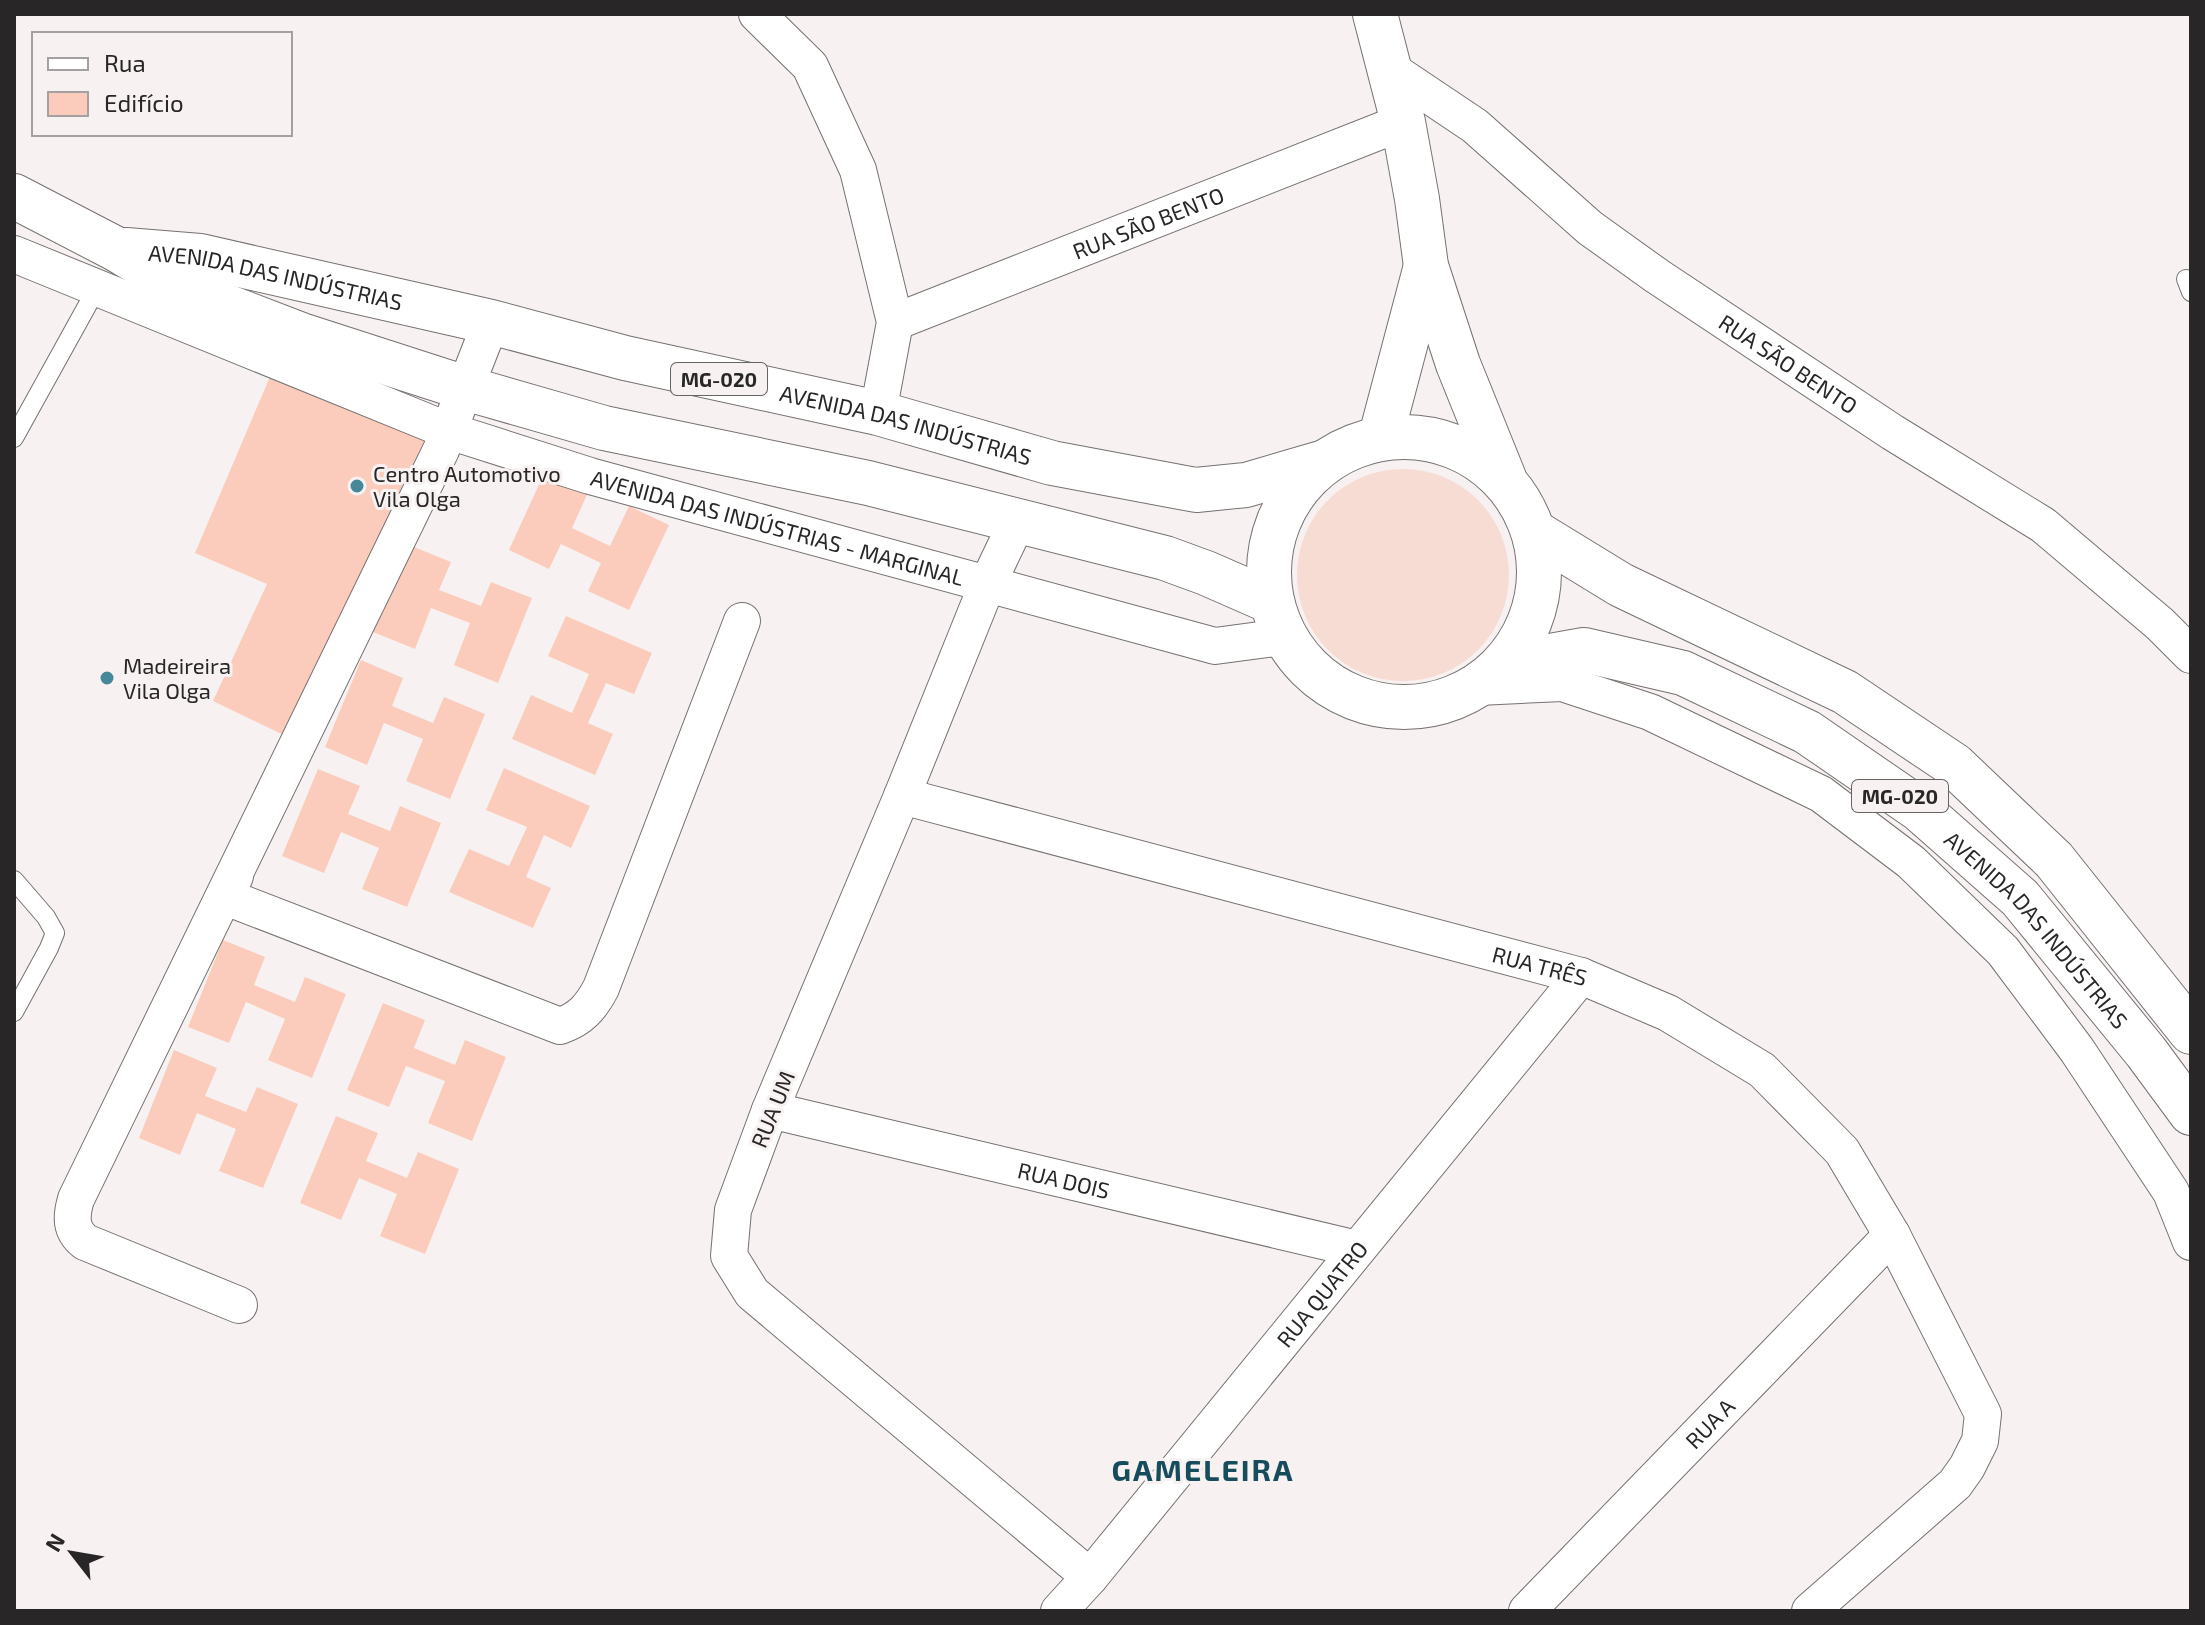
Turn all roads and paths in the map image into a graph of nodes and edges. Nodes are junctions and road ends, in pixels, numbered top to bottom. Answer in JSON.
{"nodes":[{"id":1,"x":757,"y":14,"type":"edge"},
{"id":2,"x":1375,"y":14,"type":"edge"},
{"id":3,"x":1387,"y":67,"type":"junction"},
{"id":4,"x":1403,"y":122,"type":"junction"},
{"id":5,"x":14,"y":196,"type":"edge"},
{"id":6,"x":116,"y":249,"type":"junction"},
{"id":7,"x":14,"y":254,"type":"edge"},
{"id":8,"x":1426,"y":266,"type":"junction"},
{"id":9,"x":97,"y":288,"type":"junction"},
{"id":10,"x":177,"y":304,"type":"junction"},
{"id":11,"x":491,"y":322,"type":"junction"},
{"id":12,"x":895,"y":322,"type":"junction"},
{"id":13,"x":465,"y":388,"type":"junction"},
{"id":14,"x":878,"y":413,"type":"junction"},
{"id":15,"x":449,"y":431,"type":"junction"},
{"id":16,"x":1381,"y":436,"type":"junction"},
{"id":17,"x":14,"y":438,"type":"edge"},
{"id":18,"x":1321,"y":463,"type":"junction"},
{"id":19,"x":1504,"y":478,"type":"junction"},
{"id":20,"x":1018,"y":520,"type":"junction"},
{"id":21,"x":1536,"y":533,"type":"junction"},
{"id":22,"x":987,"y":585,"type":"junction"},
{"id":23,"x":1276,"y":619,"type":"junction"},
{"id":24,"x":742,"y":621,"type":"dead end"},
{"id":25,"x":2191,"y":655,"type":"edge"},
{"id":26,"x":1492,"y":676,"type":"junction"},
{"id":27,"x":902,"y":796,"type":"junction"},
{"id":28,"x":236,"y":874,"type":"junction"},
{"id":29,"x":14,"y":880,"type":"edge"},
{"id":30,"x":1581,"y":976,"type":"junction"},
{"id":31,"x":14,"y":1012,"type":"edge"},
{"id":32,"x":2191,"y":1032,"type":"edge"},
{"id":33,"x":770,"y":1110,"type":"junction"},
{"id":34,"x":2191,"y":1113,"type":"edge"},
{"id":35,"x":1892,"y":1235,"type":"junction"},
{"id":36,"x":2191,"y":1242,"type":"edge"},
{"id":37,"x":1357,"y":1249,"type":"junction"},
{"id":38,"x":239,"y":1305,"type":"dead end"},
{"id":39,"x":1090,"y":1577,"type":"junction"},
{"id":40,"x":1059,"y":1611,"type":"edge"},
{"id":41,"x":1527,"y":1611,"type":"edge"},
{"id":42,"x":1810,"y":1611,"type":"edge"}],
"edges":[{"from":1,"to":12,"type":"street"},
{"from":2,"to":3,"type":"main road"},
{"from":3,"to":4,"type":"main road"},
{"from":3,"to":25,"type":"street","name":"RUA SÃO BENTO"},
{"from":4,"to":8,"type":"main road"},
{"from":4,"to":12,"type":"street","name":"RUA SÃO BENTO"},
{"from":5,"to":6,"type":"main road","name":"AVENIDA DAS INDÚSTRIAS","number":"MG-020"},
{"from":6,"to":9,"type":"street"},
{"from":6,"to":10,"type":"main road","name":"AVENIDA DAS INDÚSTRIAS","number":"MG-020"},
{"from":6,"to":11,"type":"main road","name":"AVENIDA DAS INDÚSTRIAS","number":"MG-020"},
{"from":7,"to":9,"type":"street","name":"AVENIDA DAS INDÚSTRIAS - MARGINAL"},
{"from":8,"to":16,"type":"main road"},
{"from":8,"to":19,"type":"main road"},
{"from":9,"to":10,"type":"street","name":"AVENIDA DAS INDÚSTRIAS - MARGINAL"},
{"from":9,"to":17,"type":"lane"},
{"from":10,"to":13,"type":"main road","name":"AVENIDA DAS INDÚSTRIAS","number":"MG-020"},
{"from":10,"to":15,"type":"street","name":"AVENIDA DAS INDÚSTRIAS - MARGINAL"},
{"from":11,"to":13,"type":"street"},
{"from":11,"to":14,"type":"main road","name":"AVENIDA DAS INDÚSTRIAS","number":"MG-020"},
{"from":12,"to":14,"type":"street"},
{"from":13,"to":15,"type":"street"},
{"from":13,"to":20,"type":"main road","name":"AVENIDA DAS INDÚSTRIAS","number":"MG-020"},
{"from":14,"to":18,"type":"main road","name":"AVENIDA DAS INDÚSTRIAS","number":"MG-020"},
{"from":15,"to":22,"type":"street","name":"AVENIDA DAS INDÚSTRIAS - MARGINAL"},
{"from":15,"to":28,"type":"street"},
{"from":16,"to":18,"type":"main road","number":"MG-020"},
{"from":16,"to":19,"type":"main road","number":"MG-020"},
{"from":18,"to":23,"type":"main road","number":"MG-020"},
{"from":19,"to":21,"type":"main road","number":"MG-020"},
{"from":20,"to":22,"type":"street","name":"RUA UM"},
{"from":20,"to":23,"type":"main road","name":"AVENIDA DAS INDÚSTRIAS","number":"MG-020"},
{"from":21,"to":26,"type":"main road","number":"MG-020"},
{"from":21,"to":32,"type":"main road","number":"MG-020"},
{"from":22,"to":23,"type":"street","name":"AVENIDA DAS INDÚSTRIAS - MARGINAL"},
{"from":22,"to":27,"type":"street","name":"RUA UM"},
{"from":23,"to":26,"type":"main road","number":"MG-020"},
{"from":24,"to":28,"type":"street"},
{"from":26,"to":34,"type":"main road","name":"AVENIDA DAS INDÚSTRIAS","number":"MG-020"},
{"from":26,"to":36,"type":"street"},
{"from":27,"to":30,"type":"street","name":"RUA TRÊS"},
{"from":27,"to":33,"type":"street","name":"RUA UM"},
{"from":28,"to":38,"type":"street"},
{"from":29,"to":31,"type":"lane"},
{"from":30,"to":35,"type":"street","name":"RUA TRÊS"},
{"from":30,"to":37,"type":"street","name":"RUA QUATRO"},
{"from":33,"to":37,"type":"street","name":"RUA DOIS"},
{"from":33,"to":39,"type":"street","name":"RUA UM"},
{"from":35,"to":41,"type":"street","name":"RUA A"},
{"from":35,"to":42,"type":"street","name":"RUA TRÊS"},
{"from":37,"to":39,"type":"street","name":"RUA QUATRO"},
{"from":39,"to":40,"type":"street","name":"RUA QUATRO"}]}
